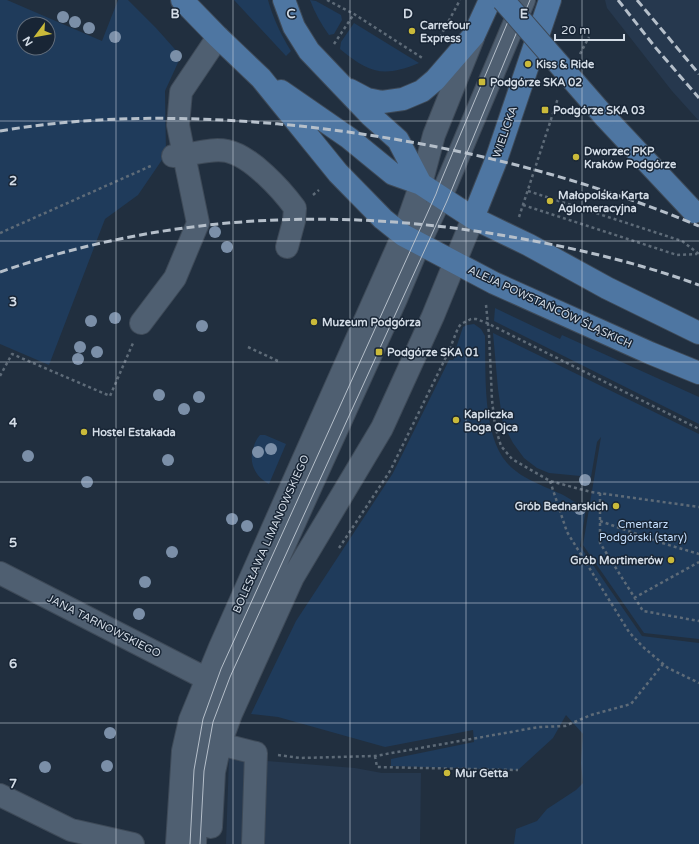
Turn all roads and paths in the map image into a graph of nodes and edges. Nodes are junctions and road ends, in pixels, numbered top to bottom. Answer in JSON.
{"nodes":[{"id":1,"x":182,"y":0,"type":"edge"},
{"id":2,"x":284,"y":0,"type":"edge"},
{"id":3,"x":327,"y":0,"type":"edge"},
{"id":4,"x":460,"y":0,"type":"edge"},
{"id":5,"x":490,"y":0,"type":"edge"},
{"id":6,"x":503,"y":0,"type":"edge"},
{"id":7,"x":524,"y":0,"type":"edge"},
{"id":8,"x":550,"y":0,"type":"edge"},
{"id":9,"x":354,"y":14,"type":"junction"},
{"id":10,"x":474,"y":35,"type":"junction"},
{"id":11,"x":218,"y":37,"type":"junction"},
{"id":12,"x":589,"y":37,"type":"dead end"},
{"id":13,"x":439,"y":40,"type":"dead end"},
{"id":14,"x":331,"y":49,"type":"dead end"},
{"id":15,"x":422,"y":57,"type":"dead end"},
{"id":16,"x":577,"y":59,"type":"dead end"},
{"id":17,"x":427,"y":61,"type":"dead end"},
{"id":18,"x":423,"y":64,"type":"dead end"},
{"id":19,"x":261,"y":78,"type":"junction"},
{"id":20,"x":341,"y":84,"type":"junction"},
{"id":21,"x":559,"y":96,"type":"dead end"},
{"id":22,"x":179,"y":155,"type":"junction"},
{"id":23,"x":421,"y":184,"type":"junction"},
{"id":24,"x":528,"y":191,"type":"junction"},
{"id":25,"x":441,"y":197,"type":"junction"},
{"id":26,"x":523,"y":205,"type":"junction"},
{"id":27,"x":694,"y":212,"type":"dead end"},
{"id":28,"x":473,"y":218,"type":"junction"},
{"id":29,"x":517,"y":223,"type":"dead end"},
{"id":30,"x":0,"y":233,"type":"edge"},
{"id":31,"x":411,"y":239,"type":"junction"},
{"id":32,"x":287,"y":247,"type":"dead end"},
{"id":33,"x":698,"y":254,"type":"edge"},
{"id":34,"x":456,"y":262,"type":"junction"},
{"id":35,"x":486,"y":302,"type":"dead end"},
{"id":36,"x":142,"y":323,"type":"joint"},
{"id":37,"x":487,"y":323,"type":"junction"},
{"id":38,"x":699,"y":333,"type":"edge"},
{"id":39,"x":248,"y":347,"type":"dead end"},
{"id":40,"x":449,"y":351,"type":"dead end"},
{"id":41,"x":280,"y":362,"type":"dead end"},
{"id":42,"x":699,"y":373,"type":"edge"},
{"id":43,"x":0,"y":376,"type":"edge"},
{"id":44,"x":699,"y":429,"type":"edge"},
{"id":45,"x":550,"y":480,"type":"junction"},
{"id":46,"x":600,"y":493,"type":"junction"},
{"id":47,"x":699,"y":507,"type":"edge"},
{"id":48,"x":600,"y":521,"type":"junction"},
{"id":49,"x":699,"y":554,"type":"edge"},
{"id":50,"x":699,"y":562,"type":"edge"},
{"id":51,"x":0,"y":572,"type":"edge"},
{"id":52,"x":634,"y":598,"type":"junction"},
{"id":53,"x":699,"y":621,"type":"edge"},
{"id":54,"x":663,"y":664,"type":"junction"},
{"id":55,"x":207,"y":679,"type":"junction"},
{"id":56,"x":699,"y":683,"type":"edge"},
{"id":57,"x":220,"y":744,"type":"junction"},
{"id":58,"x":256,"y":753,"type":"junction"},
{"id":59,"x":375,"y":756,"type":"junction"},
{"id":60,"x":518,"y":770,"type":"dead end"},
{"id":61,"x":0,"y":795,"type":"edge"},
{"id":62,"x":132,"y":844,"type":"edge"},
{"id":63,"x":177,"y":844,"type":"edge"},
{"id":64,"x":195,"y":844,"type":"edge"},
{"id":65,"x":210,"y":844,"type":"edge"},
{"id":66,"x":253,"y":844,"type":"edge"}],
"edges":[{"from":1,"to":11,"type":"main road"},
{"from":2,"to":20,"type":"main road"},
{"from":3,"to":9,"type":"path"},
{"from":4,"to":13,"type":"path"},
{"from":5,"to":10,"type":"main road"},
{"from":6,"to":27,"type":"main road","bridge":true},
{"from":7,"to":25,"type":"street"},
{"from":8,"to":28,"type":"main road","name":"WIELICKA"},
{"from":9,"to":14,"type":"path"},
{"from":9,"to":15,"type":"path"},
{"from":10,"to":20,"type":"main road"},
{"from":10,"to":23,"type":"street"},
{"from":11,"to":19,"type":"main road"},
{"from":11,"to":22,"type":"street"},
{"from":12,"to":16,"type":"path"},
{"from":17,"to":18,"type":"path"},
{"from":19,"to":23,"type":"main road"},
{"from":19,"to":31,"type":"main road","name":"ALEJA POWSTAŃCÓW ŚLĄSKICH"},
{"from":20,"to":23,"type":"main road"},
{"from":21,"to":24,"type":"path"},
{"from":22,"to":30,"type":"path"},
{"from":22,"to":32,"type":"street"},
{"from":22,"to":36,"type":"street"},
{"from":23,"to":25,"type":"main road"},
{"from":23,"to":31,"type":"street"},
{"from":24,"to":26,"type":"path"},
{"from":24,"to":33,"type":"path"},
{"from":25,"to":28,"type":"main road"},
{"from":25,"to":31,"type":"street"},
{"from":26,"to":29,"type":"path"},
{"from":26,"to":33,"type":"path"},
{"from":28,"to":34,"type":"street","name":"WIELICKA"},
{"from":28,"to":38,"type":"main road"},
{"from":31,"to":34,"type":"main road","name":"ALEJA POWSTAŃCÓW ŚLĄSKICH"},
{"from":31,"to":55,"type":"street","name":"BOLESŁAWA LIMANOWSKIEGO"},
{"from":31,"to":64,"type":"street"},
{"from":34,"to":42,"type":"main road","name":"ALEJA POWSTAŃCÓW ŚLĄSKICH"},
{"from":34,"to":57,"type":"street"},
{"from":35,"to":37,"type":"path"},
{"from":36,"to":43,"type":"path"},
{"from":37,"to":40,"type":"path"},
{"from":37,"to":44,"type":"path"},
{"from":37,"to":45,"type":"path"},
{"from":39,"to":41,"type":"path"},
{"from":45,"to":46,"type":"path"},
{"from":45,"to":54,"type":"path"},
{"from":46,"to":47,"type":"path"},
{"from":46,"to":48,"type":"path"},
{"from":48,"to":49,"type":"path"},
{"from":48,"to":52,"type":"path"},
{"from":50,"to":52,"type":"path"},
{"from":51,"to":55,"type":"street","name":"JANA TARNOWSKIEGO"},
{"from":52,"to":53,"type":"path"},
{"from":54,"to":56,"type":"path"},
{"from":54,"to":59,"type":"path"},
{"from":55,"to":63,"type":"street","name":"BOLESŁAWA LIMANOWSKIEGO"},
{"from":57,"to":58,"type":"street"},
{"from":57,"to":65,"type":"street"},
{"from":58,"to":59,"type":"path"},
{"from":58,"to":66,"type":"street"},
{"from":59,"to":60,"type":"path"},
{"from":61,"to":62,"type":"street"}]}
